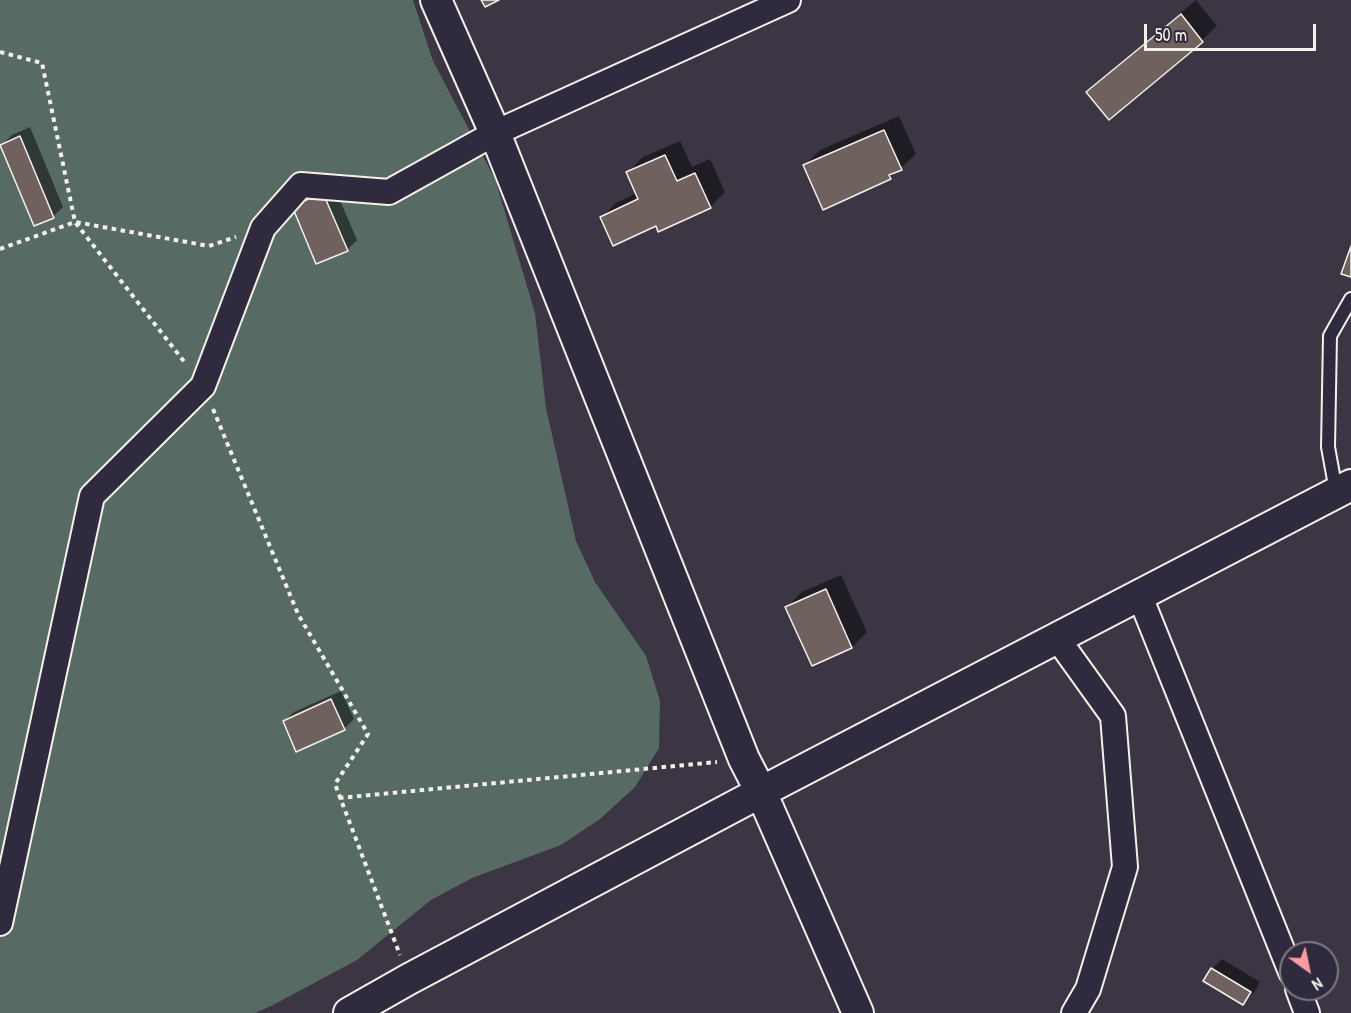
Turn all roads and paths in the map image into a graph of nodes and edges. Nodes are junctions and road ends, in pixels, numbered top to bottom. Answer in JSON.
{"nodes":[{"id":1,"x":436,"y":0,"type":"edge"},
{"id":2,"x":788,"y":0,"type":"edge"},
{"id":3,"x":0,"y":52,"type":"edge"},
{"id":4,"x":495,"y":133,"type":"junction"},
{"id":5,"x":75,"y":222,"type":"junction"},
{"id":6,"x":263,"y":228,"type":"junction"},
{"id":7,"x":0,"y":249,"type":"edge"},
{"id":8,"x":1351,"y":299,"type":"edge"},
{"id":9,"x":203,"y":386,"type":"junction"},
{"id":10,"x":1344,"y":489,"type":"edge"},
{"id":11,"x":1139,"y":594,"type":"junction"},
{"id":12,"x":1057,"y":638,"type":"junction"},
{"id":13,"x":744,"y":759,"type":"junction"},
{"id":14,"x":761,"y":792,"type":"junction"},
{"id":15,"x":339,"y":798,"type":"junction"},
{"id":16,"x":0,"y":923,"type":"edge"},
{"id":17,"x":1279,"y":942,"type":"edge"},
{"id":18,"x":409,"y":979,"type":"junction"},
{"id":19,"x":349,"y":1013,"type":"edge"},
{"id":20,"x":858,"y":1013,"type":"edge"},
{"id":21,"x":1074,"y":1013,"type":"edge"}],
"edges":[{"from":1,"to":4,"type":"street"},
{"from":2,"to":4,"type":"street"},
{"from":3,"to":5,"type":"path"},
{"from":4,"to":6,"type":"street"},
{"from":4,"to":13,"type":"street"},
{"from":5,"to":6,"type":"path"},
{"from":5,"to":7,"type":"path"},
{"from":5,"to":9,"type":"path"},
{"from":6,"to":9,"type":"street"},
{"from":8,"to":10,"type":"lane"},
{"from":9,"to":15,"type":"path"},
{"from":9,"to":16,"type":"street"},
{"from":10,"to":11,"type":"street"},
{"from":11,"to":12,"type":"street"},
{"from":11,"to":17,"type":"street"},
{"from":12,"to":14,"type":"street"},
{"from":12,"to":21,"type":"street"},
{"from":13,"to":14,"type":"street"},
{"from":13,"to":15,"type":"path"},
{"from":14,"to":18,"type":"street"},
{"from":14,"to":20,"type":"street"},
{"from":15,"to":18,"type":"path"},
{"from":18,"to":19,"type":"street"}]}
